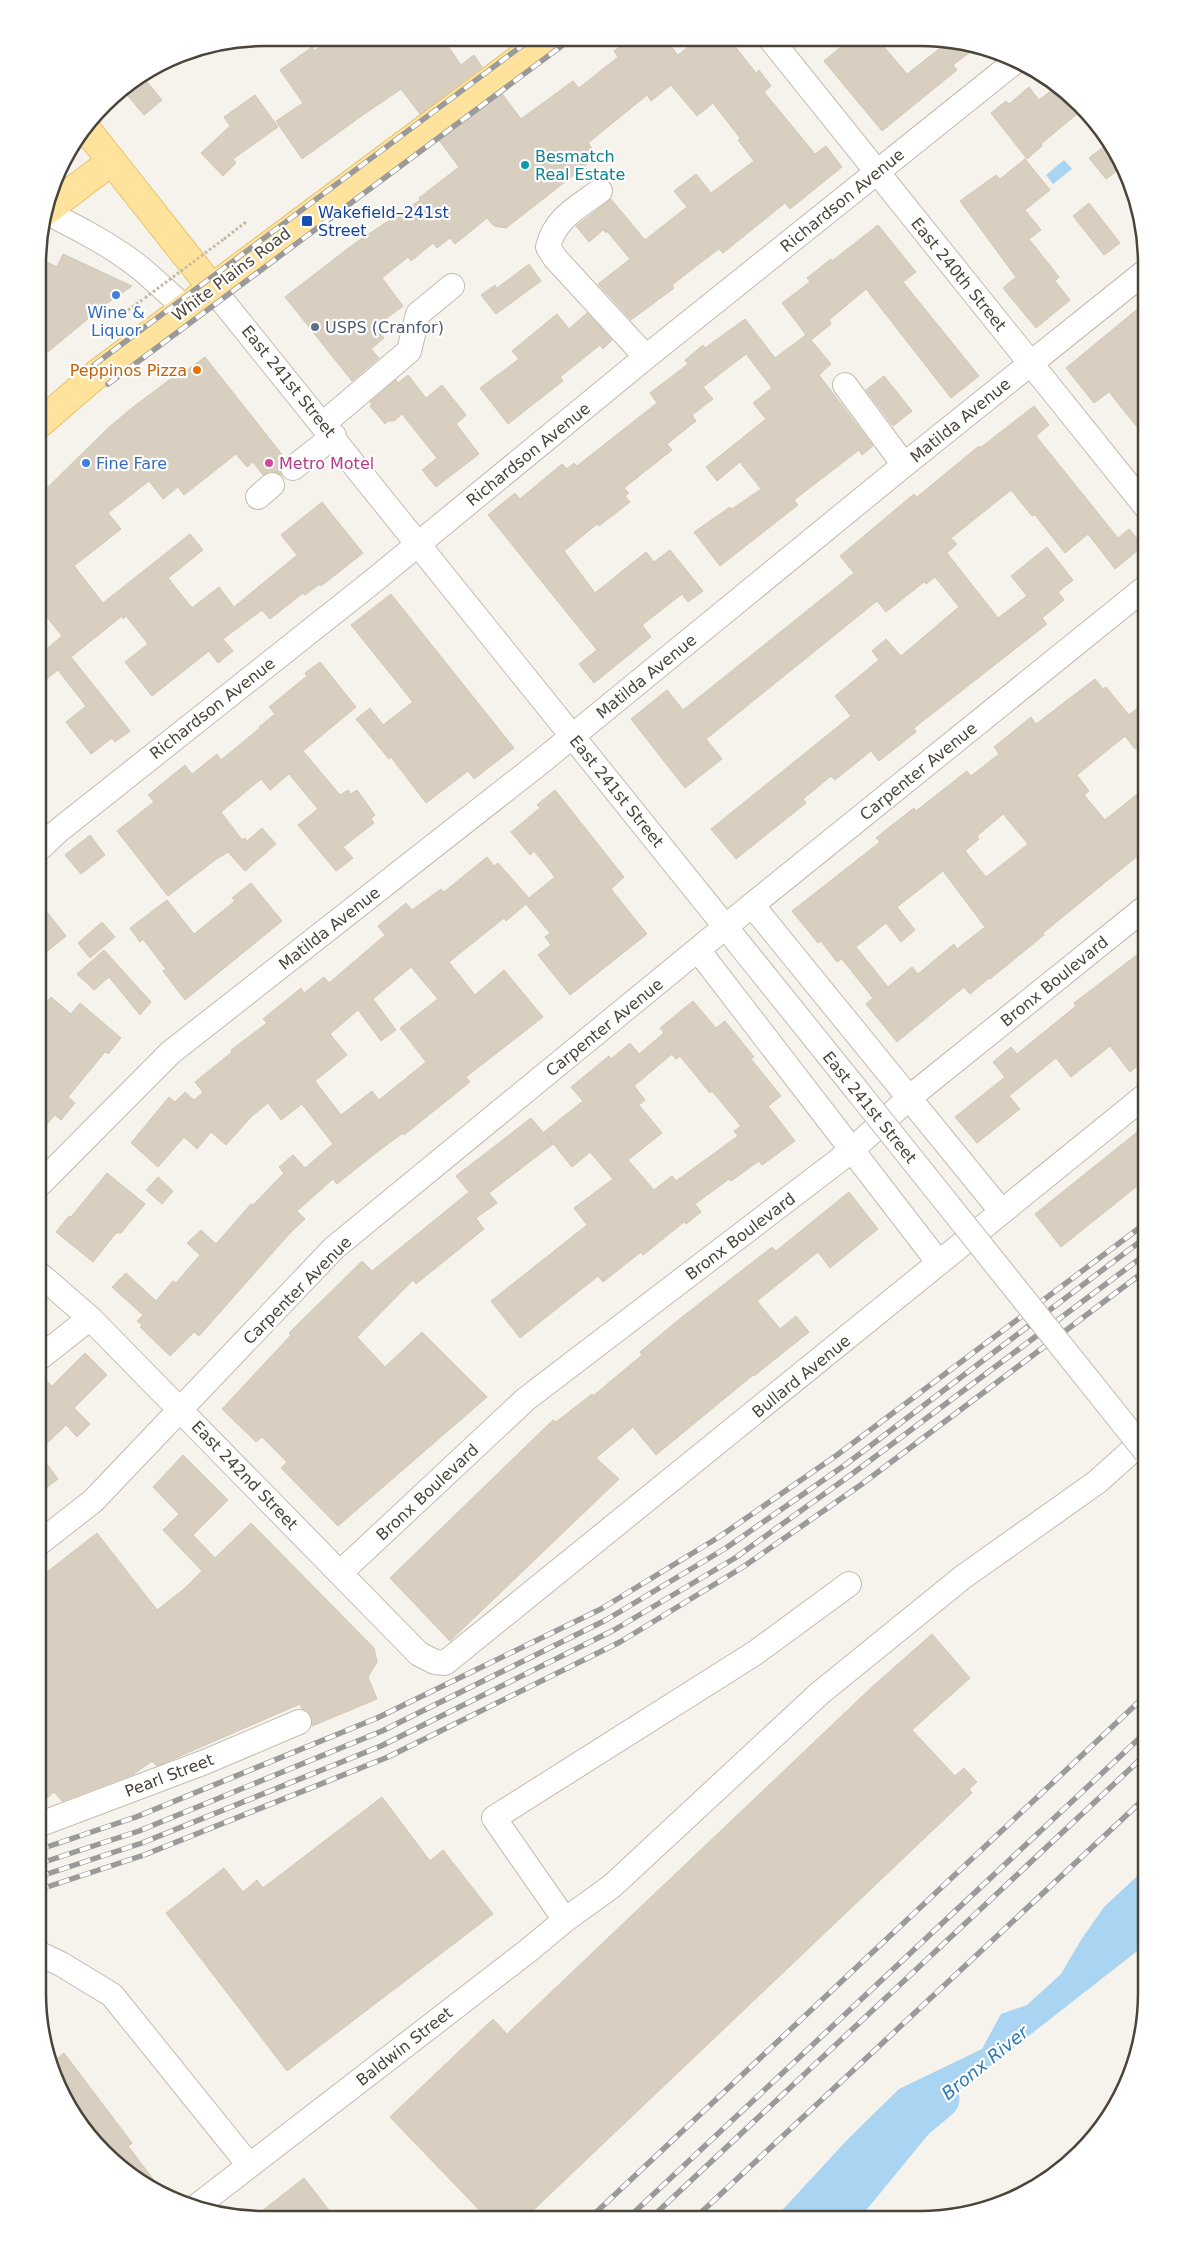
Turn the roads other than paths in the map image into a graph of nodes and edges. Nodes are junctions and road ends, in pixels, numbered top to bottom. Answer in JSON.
{"nodes":[{"id":1,"x":537,"y":46,"type":"edge"},
{"id":2,"x":776,"y":46,"type":"edge"},
{"id":3,"x":1009,"y":66,"type":"edge"},
{"id":4,"x":90,"y":134,"type":"edge"},
{"id":5,"x":112,"y":161,"type":"junction"},
{"id":6,"x":876,"y":172,"type":"junction"},
{"id":7,"x":600,"y":191,"type":"dead end"},
{"id":8,"x":55,"y":205,"type":"edge"},
{"id":9,"x":52,"y":214,"type":"edge"},
{"id":10,"x":1138,"y":277,"type":"edge"},
{"id":11,"x":452,"y":286,"type":"dead end"},
{"id":12,"x":212,"y":288,"type":"junction"},
{"id":13,"x":185,"y":308,"type":"junction"},
{"id":14,"x":646,"y":357,"type":"junction"},
{"id":15,"x":1031,"y":363,"type":"junction"},
{"id":16,"x":845,"y":385,"type":"dead end"},
{"id":17,"x":46,"y":418,"type":"edge"},
{"id":18,"x":328,"y":430,"type":"junction"},
{"id":19,"x":904,"y":465,"type":"junction"},
{"id":20,"x":293,"y":468,"type":"dead end"},
{"id":21,"x":1138,"y":497,"type":"edge"},
{"id":22,"x":419,"y":544,"type":"junction"},
{"id":23,"x":1138,"y":593,"type":"edge"},
{"id":24,"x":572,"y":735,"type":"junction"},
{"id":25,"x":46,"y":842,"type":"edge"},
{"id":26,"x":752,"y":905,"type":"junction"},
{"id":27,"x":1138,"y":913,"type":"edge"},
{"id":28,"x":726,"y":927,"type":"junction"},
{"id":29,"x":698,"y":950,"type":"junction"},
{"id":30,"x":910,"y":1097,"type":"junction"},
{"id":31,"x":1138,"y":1102,"type":"edge"},
{"id":32,"x":851,"y":1151,"type":"junction"},
{"id":33,"x":46,"y":1178,"type":"edge"},
{"id":34,"x":1002,"y":1212,"type":"junction"},
{"id":35,"x":939,"y":1263,"type":"junction"},
{"id":36,"x":46,"y":1280,"type":"edge"},
{"id":37,"x":90,"y":1318,"type":"junction"},
{"id":38,"x":46,"y":1353,"type":"edge"},
{"id":39,"x":181,"y":1409,"type":"junction"},
{"id":40,"x":1138,"y":1442,"type":"edge"},
{"id":41,"x":1138,"y":1445,"type":"edge"},
{"id":42,"x":46,"y":1538,"type":"edge"},
{"id":43,"x":341,"y":1572,"type":"junction"},
{"id":44,"x":849,"y":1584,"type":"dead end"},
{"id":45,"x":455,"y":1656,"type":"joint"},
{"id":46,"x":299,"y":1722,"type":"dead end"},
{"id":47,"x":46,"y":1822,"type":"edge"},
{"id":48,"x":565,"y":1920,"type":"junction"},
{"id":49,"x":46,"y":1957,"type":"edge"},
{"id":50,"x":249,"y":2165,"type":"junction"},
{"id":51,"x":203,"y":2201,"type":"edge"}],
"edges":[{"from":1,"to":12,"type":"main road","name":"White Plains Road"},
{"from":2,"to":6,"type":"street","name":"East 240th Street"},
{"from":3,"to":6,"type":"street","name":"Richardson Avenue"},
{"from":4,"to":5,"type":"main road","name":"East 241st Street"},
{"from":5,"to":8,"type":"main road"},
{"from":5,"to":12,"type":"main road","name":"East 241st Street"},
{"from":6,"to":14,"type":"street","name":"Richardson Avenue"},
{"from":6,"to":15,"type":"street","name":"East 240th Street"},
{"from":7,"to":14,"type":"street"},
{"from":9,"to":13,"type":"street"},
{"from":10,"to":15,"type":"street","name":"Matilda Avenue"},
{"from":11,"to":18,"type":"street"},
{"from":12,"to":13,"type":"main road","name":"White Plains Road"},
{"from":12,"to":18,"type":"street","name":"East 241st Street"},
{"from":13,"to":17,"type":"main road","name":"White Plains Road"},
{"from":14,"to":22,"type":"street","name":"Richardson Avenue"},
{"from":15,"to":19,"type":"street","name":"Matilda Avenue"},
{"from":15,"to":21,"type":"street","name":"East 240th Street"},
{"from":16,"to":19,"type":"street"},
{"from":18,"to":20,"type":"street"},
{"from":18,"to":22,"type":"street","name":"East 241st Street"},
{"from":19,"to":24,"type":"street","name":"Matilda Avenue"},
{"from":22,"to":24,"type":"street","name":"East 241st Street"},
{"from":22,"to":25,"type":"street","name":"Richardson Avenue"},
{"from":23,"to":26,"type":"street","name":"Carpenter Avenue"},
{"from":24,"to":28,"type":"street","name":"East 241st Street"},
{"from":24,"to":33,"type":"street","name":"Matilda Avenue"},
{"from":26,"to":28,"type":"street","name":"Carpenter Avenue"},
{"from":26,"to":30,"type":"street"},
{"from":27,"to":30,"type":"street","name":"Bronx Boulevard"},
{"from":28,"to":29,"type":"street","name":"Carpenter Avenue"},
{"from":28,"to":40,"type":"street","name":"East 241st Street","bridge":true},
{"from":29,"to":32,"type":"street"},
{"from":29,"to":39,"type":"street","name":"Carpenter Avenue"},
{"from":30,"to":32,"type":"street","name":"Bronx Boulevard"},
{"from":30,"to":34,"type":"street"},
{"from":31,"to":34,"type":"street","name":"Bullard Avenue"},
{"from":32,"to":35,"type":"street"},
{"from":32,"to":43,"type":"street","name":"Bronx Boulevard"},
{"from":34,"to":35,"type":"street","name":"Bullard Avenue"},
{"from":35,"to":45,"type":"street","name":"Bullard Avenue"},
{"from":36,"to":37,"type":"street","name":"East 242nd Street"},
{"from":37,"to":38,"type":"street"},
{"from":37,"to":39,"type":"street","name":"East 242nd Street"},
{"from":39,"to":42,"type":"street","name":"Carpenter Avenue"},
{"from":39,"to":43,"type":"street","name":"East 242nd Street"},
{"from":41,"to":48,"type":"street","name":"Baldwin Street"},
{"from":43,"to":45,"type":"street","name":"East 242nd Street"},
{"from":44,"to":48,"type":"street"},
{"from":46,"to":47,"type":"street","name":"Pearl Street"},
{"from":48,"to":50,"type":"street","name":"Baldwin Street"},
{"from":49,"to":50,"type":"street"},
{"from":50,"to":51,"type":"street","name":"Baldwin Street"}]}
